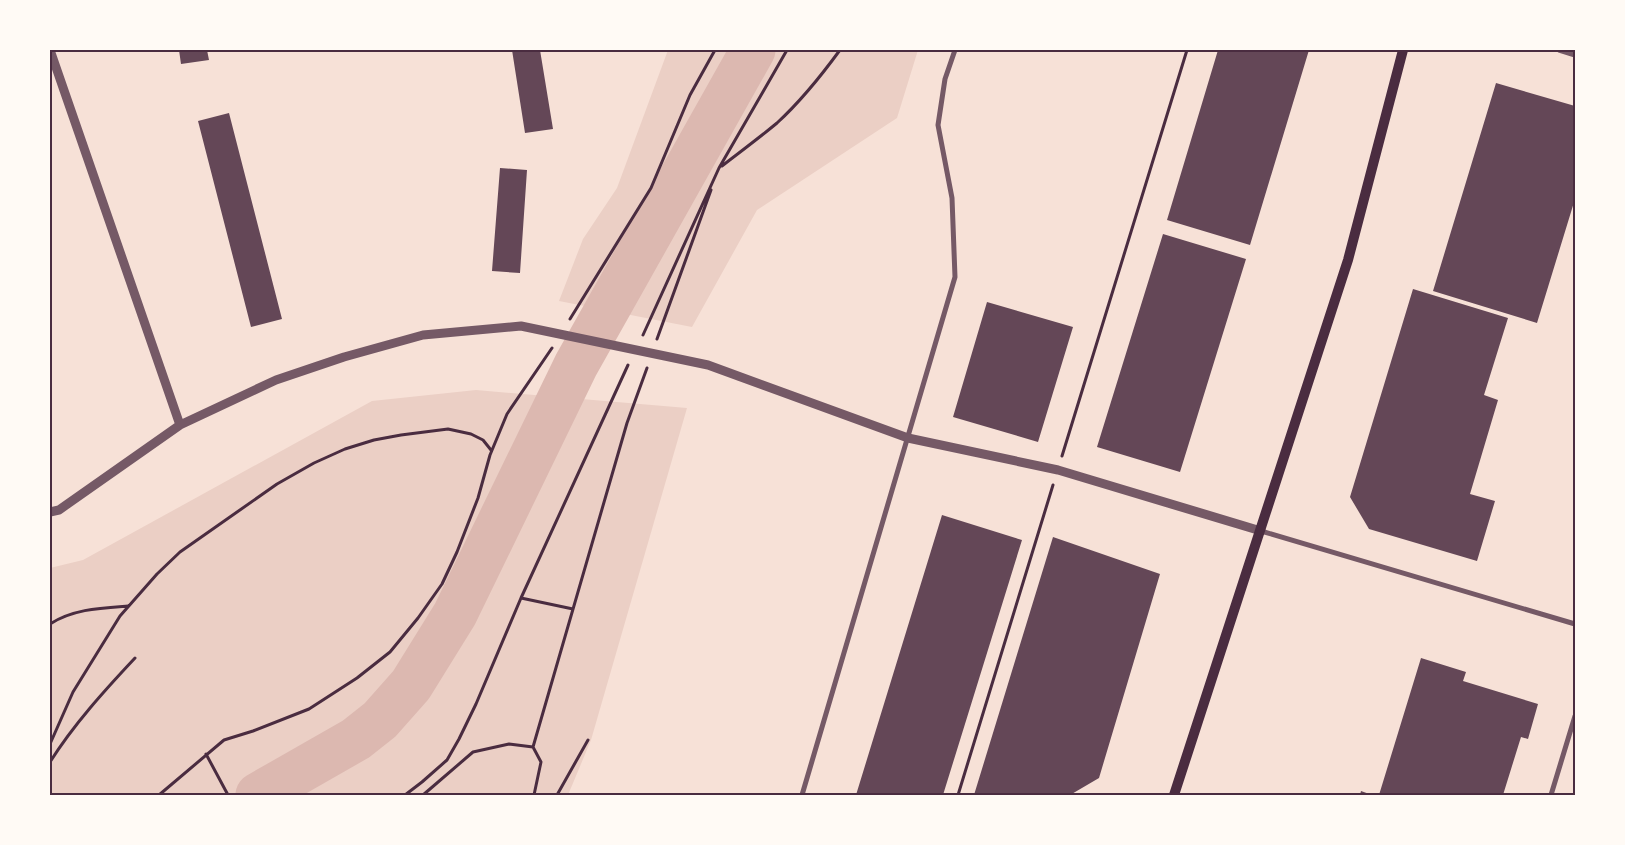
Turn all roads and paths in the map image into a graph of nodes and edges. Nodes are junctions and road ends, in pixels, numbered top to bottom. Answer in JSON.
{"nodes":[{"id":1,"x":715,"y":50,"type":"edge"},
{"id":2,"x":787,"y":50,"type":"edge"},
{"id":3,"x":840,"y":50,"type":"edge"},
{"id":4,"x":955,"y":50,"type":"edge"},
{"id":5,"x":1187,"y":50,"type":"edge"},
{"id":6,"x":1403,"y":50,"type":"edge"},
{"id":7,"x":1559,"y":50,"type":"edge"},
{"id":8,"x":1575,"y":55,"type":"edge"},
{"id":9,"x":51,"y":56,"type":"edge"},
{"id":10,"x":719,"y":168,"type":"junction"},
{"id":11,"x":569,"y":321,"type":"dead end"},
{"id":12,"x":641,"y":338,"type":"dead end"},
{"id":13,"x":656,"y":341,"type":"dead end"},
{"id":14,"x":553,"y":346,"type":"dead end"},
{"id":15,"x":633,"y":356,"type":"dead end"},
{"id":16,"x":650,"y":360,"type":"dead end"},
{"id":17,"x":180,"y":425,"type":"junction"},
{"id":18,"x":908,"y":438,"type":"junction"},
{"id":19,"x":492,"y":450,"type":"junction"},
{"id":20,"x":1058,"y":470,"type":"junction"},
{"id":21,"x":50,"y":512,"type":"edge"},
{"id":22,"x":1261,"y":530,"type":"junction"},
{"id":23,"x":521,"y":598,"type":"junction"},
{"id":24,"x":129,"y":606,"type":"junction"},
{"id":25,"x":573,"y":609,"type":"junction"},
{"id":26,"x":50,"y":624,"type":"edge"},
{"id":27,"x":1575,"y":624,"type":"edge"},
{"id":28,"x":135,"y":658,"type":"dead end"},
{"id":29,"x":1575,"y":716,"type":"edge"},
{"id":30,"x":588,"y":740,"type":"dead end"},
{"id":31,"x":50,"y":744,"type":"edge"},
{"id":32,"x":533,"y":747,"type":"junction"},
{"id":33,"x":206,"y":754,"type":"junction"},
{"id":34,"x":50,"y":762,"type":"edge"},
{"id":35,"x":159,"y":795,"type":"edge"},
{"id":36,"x":228,"y":795,"type":"edge"},
{"id":37,"x":404,"y":795,"type":"edge"},
{"id":38,"x":423,"y":795,"type":"edge"},
{"id":39,"x":534,"y":795,"type":"edge"},
{"id":40,"x":557,"y":795,"type":"edge"},
{"id":41,"x":802,"y":795,"type":"edge"},
{"id":42,"x":958,"y":795,"type":"edge"},
{"id":43,"x":1174,"y":795,"type":"edge"},
{"id":44,"x":1551,"y":795,"type":"edge"}],
"edges":[{"from":1,"to":11,"type":"path"},
{"from":2,"to":10,"type":"path"},
{"from":3,"to":10,"type":"path"},
{"from":4,"to":18,"type":"street"},
{"from":5,"to":20,"type":"path"},
{"from":6,"to":22,"type":"main road"},
{"from":7,"to":8,"type":"street"},
{"from":9,"to":17,"type":"street"},
{"from":10,"to":12,"type":"path"},
{"from":10,"to":13,"type":"path"},
{"from":14,"to":19,"type":"path"},
{"from":15,"to":23,"type":"path"},
{"from":16,"to":25,"type":"path"},
{"from":17,"to":18,"type":"street"},
{"from":17,"to":21,"type":"street"},
{"from":18,"to":20,"type":"street"},
{"from":18,"to":41,"type":"street"},
{"from":19,"to":24,"type":"path"},
{"from":19,"to":33,"type":"path"},
{"from":20,"to":22,"type":"street"},
{"from":20,"to":42,"type":"path"},
{"from":22,"to":27,"type":"street"},
{"from":22,"to":43,"type":"main road"},
{"from":23,"to":25,"type":"path"},
{"from":23,"to":37,"type":"path"},
{"from":24,"to":26,"type":"path"},
{"from":24,"to":31,"type":"path"},
{"from":25,"to":32,"type":"path"},
{"from":28,"to":34,"type":"path"},
{"from":29,"to":44,"type":"street"},
{"from":30,"to":40,"type":"path"},
{"from":32,"to":38,"type":"path"},
{"from":32,"to":39,"type":"path"},
{"from":33,"to":35,"type":"path"},
{"from":33,"to":36,"type":"path"}]}
